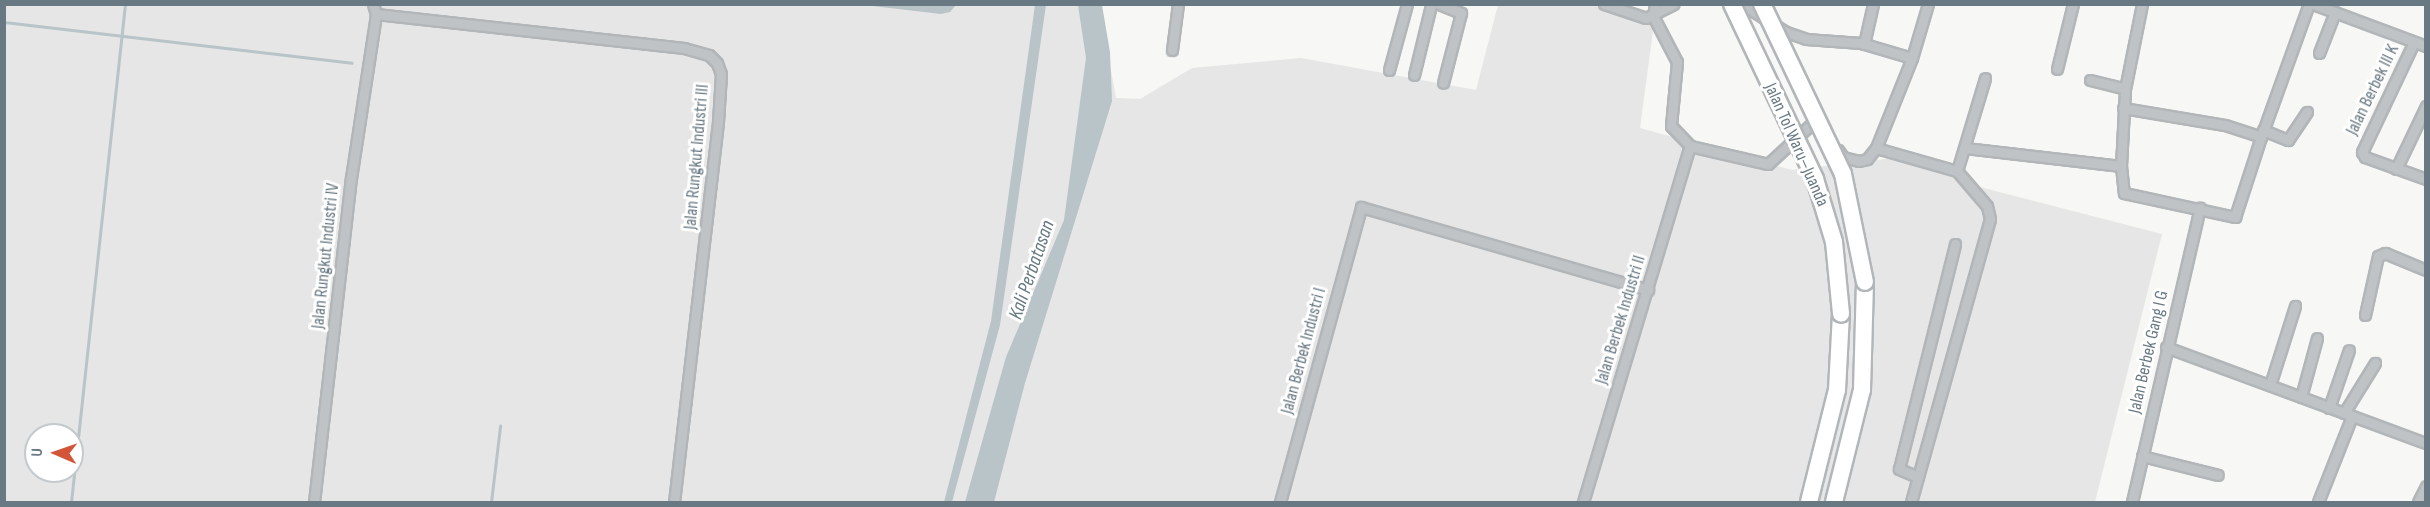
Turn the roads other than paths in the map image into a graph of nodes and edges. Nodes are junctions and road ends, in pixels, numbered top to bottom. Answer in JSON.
{"nodes":[{"id":1,"x":1179,"y":4,"type":"edge"},
{"id":2,"x":1407,"y":4,"type":"edge"},
{"id":3,"x":1604,"y":4,"type":"edge"},
{"id":4,"x":1655,"y":4,"type":"edge"},
{"id":5,"x":1674,"y":4,"type":"edge"},
{"id":6,"x":1732,"y":4,"type":"edge"},
{"id":7,"x":1743,"y":4,"type":"edge"},
{"id":8,"x":1762,"y":4,"type":"edge"},
{"id":9,"x":1873,"y":4,"type":"edge"},
{"id":10,"x":1928,"y":4,"type":"edge"},
{"id":11,"x":2073,"y":4,"type":"edge"},
{"id":12,"x":2142,"y":4,"type":"edge"},
{"id":13,"x":2311,"y":4,"type":"edge"},
{"id":14,"x":1435,"y":5,"type":"edge"},
{"id":15,"x":375,"y":9,"type":"edge"},
{"id":16,"x":2335,"y":12,"type":"junction"},
{"id":17,"x":1653,"y":16,"type":"junction"},
{"id":18,"x":2414,"y":42,"type":"junction"},
{"id":19,"x":1864,"y":44,"type":"junction"},
{"id":20,"x":2426,"y":46,"type":"edge"},
{"id":21,"x":1173,"y":50,"type":"dead end"},
{"id":22,"x":2319,"y":52,"type":"dead end"},
{"id":23,"x":1912,"y":58,"type":"junction"},
{"id":24,"x":2057,"y":69,"type":"dead end"},
{"id":25,"x":1389,"y":70,"type":"dead end"},
{"id":26,"x":1414,"y":75,"type":"dead end"},
{"id":27,"x":1985,"y":78,"type":"dead end"},
{"id":28,"x":2090,"y":80,"type":"dead end"},
{"id":29,"x":1443,"y":83,"type":"dead end"},
{"id":30,"x":2125,"y":89,"type":"junction"},
{"id":31,"x":2426,"y":106,"type":"edge"},
{"id":32,"x":2123,"y":108,"type":"junction"},
{"id":33,"x":2307,"y":112,"type":"dead end"},
{"id":34,"x":2262,"y":134,"type":"junction"},
{"id":35,"x":1690,"y":146,"type":"junction"},
{"id":36,"x":1876,"y":148,"type":"junction"},
{"id":37,"x":1965,"y":148,"type":"junction"},
{"id":38,"x":2121,"y":166,"type":"junction"},
{"id":39,"x":2396,"y":169,"type":"junction"},
{"id":40,"x":1958,"y":171,"type":"junction"},
{"id":41,"x":2426,"y":179,"type":"edge"},
{"id":42,"x":2200,"y":208,"type":"junction"},
{"id":43,"x":1955,"y":244,"type":"dead end"},
{"id":44,"x":2426,"y":270,"type":"edge"},
{"id":45,"x":1648,"y":290,"type":"junction"},
{"id":46,"x":2295,"y":306,"type":"dead end"},
{"id":47,"x":2365,"y":315,"type":"dead end"},
{"id":48,"x":2317,"y":338,"type":"dead end"},
{"id":49,"x":2166,"y":348,"type":"junction"},
{"id":50,"x":2349,"y":350,"type":"dead end"},
{"id":51,"x":2375,"y":363,"type":"dead end"},
{"id":52,"x":2270,"y":385,"type":"junction"},
{"id":53,"x":2301,"y":397,"type":"junction"},
{"id":54,"x":2329,"y":408,"type":"junction"},
{"id":55,"x":2348,"y":414,"type":"junction"},
{"id":56,"x":1827,"y":440,"type":"junction"},
{"id":57,"x":2426,"y":443,"type":"edge"},
{"id":58,"x":2142,"y":456,"type":"junction"},
{"id":59,"x":2218,"y":475,"type":"dead end"},
{"id":60,"x":1918,"y":477,"type":"junction"},
{"id":61,"x":2426,"y":486,"type":"edge"},
{"id":62,"x":314,"y":502,"type":"edge"},
{"id":63,"x":674,"y":502,"type":"edge"},
{"id":64,"x":1280,"y":502,"type":"edge"},
{"id":65,"x":1583,"y":502,"type":"edge"},
{"id":66,"x":1803,"y":502,"type":"edge"},
{"id":67,"x":1809,"y":502,"type":"edge"},
{"id":68,"x":1836,"y":502,"type":"edge"},
{"id":69,"x":1911,"y":502,"type":"edge"},
{"id":70,"x":2132,"y":502,"type":"edge"},
{"id":71,"x":2318,"y":502,"type":"edge"},
{"id":72,"x":2418,"y":502,"type":"edge"}],
"edges":[{"from":1,"to":21,"type":"street"},
{"from":2,"to":25,"type":"street"},
{"from":3,"to":17,"type":"street"},
{"from":4,"to":17,"type":"street"},
{"from":5,"to":17,"type":"street"},
{"from":6,"to":56,"type":"highway","name":"Jalan Tol Waru–Juanda","bridge":true},
{"from":7,"to":19,"type":"street"},
{"from":8,"to":68,"type":"highway","name":"Jalan Tol Waru–Juanda","bridge":true},
{"from":9,"to":19,"type":"street"},
{"from":10,"to":23,"type":"street"},
{"from":11,"to":24,"type":"street"},
{"from":12,"to":30,"type":"street"},
{"from":13,"to":16,"type":"street"},
{"from":13,"to":34,"type":"street"},
{"from":14,"to":26,"type":"street"},
{"from":14,"to":29,"type":"street"},
{"from":15,"to":62,"type":"street","name":"Jalan Rungkut Industri IV"},
{"from":15,"to":63,"type":"street","name":"Jalan Rungkut Industri III"},
{"from":16,"to":18,"type":"street"},
{"from":16,"to":22,"type":"street"},
{"from":17,"to":35,"type":"street"},
{"from":18,"to":20,"type":"street"},
{"from":18,"to":39,"type":"street","name":"Jalan Berbek III K"},
{"from":19,"to":23,"type":"street"},
{"from":23,"to":36,"type":"street"},
{"from":27,"to":37,"type":"street"},
{"from":28,"to":30,"type":"street"},
{"from":30,"to":32,"type":"street"},
{"from":31,"to":39,"type":"street"},
{"from":32,"to":34,"type":"street"},
{"from":32,"to":38,"type":"street"},
{"from":33,"to":34,"type":"street"},
{"from":34,"to":42,"type":"street"},
{"from":35,"to":36,"type":"street"},
{"from":35,"to":45,"type":"street","name":"Jalan Berbek Industri II"},
{"from":36,"to":40,"type":"street"},
{"from":37,"to":38,"type":"street"},
{"from":37,"to":40,"type":"street"},
{"from":38,"to":42,"type":"street"},
{"from":39,"to":41,"type":"street"},
{"from":40,"to":60,"type":"street"},
{"from":42,"to":49,"type":"street","name":"Jalan Berbek Gang I G"},
{"from":43,"to":60,"type":"street"},
{"from":44,"to":47,"type":"street"},
{"from":45,"to":64,"type":"street","name":"Jalan Berbek Industri I"},
{"from":45,"to":65,"type":"street","name":"Jalan Berbek Industri II"},
{"from":46,"to":52,"type":"street"},
{"from":48,"to":53,"type":"street"},
{"from":49,"to":52,"type":"street"},
{"from":49,"to":58,"type":"street","name":"Jalan Berbek Gang I G"},
{"from":50,"to":54,"type":"street"},
{"from":51,"to":55,"type":"street"},
{"from":52,"to":53,"type":"street"},
{"from":53,"to":54,"type":"street"},
{"from":54,"to":55,"type":"street"},
{"from":55,"to":57,"type":"street"},
{"from":55,"to":71,"type":"street"},
{"from":56,"to":66,"type":"highway"},
{"from":56,"to":67,"type":"highway","name":"Jalan Tol Waru–Juanda"},
{"from":58,"to":59,"type":"street"},
{"from":58,"to":70,"type":"street","name":"Jalan Berbek Gang I G"},
{"from":60,"to":69,"type":"street"},
{"from":61,"to":72,"type":"street"}]}
